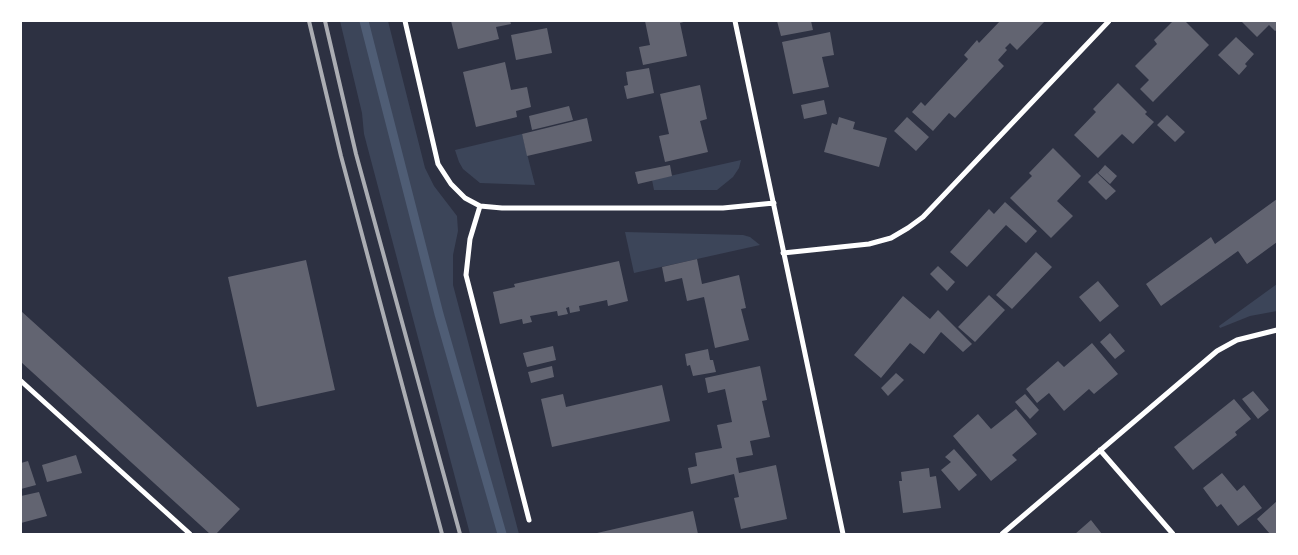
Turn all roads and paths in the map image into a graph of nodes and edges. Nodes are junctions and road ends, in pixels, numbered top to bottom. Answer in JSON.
{"nodes":[{"id":1,"x":405,"y":21,"type":"edge"},
{"id":2,"x":735,"y":21,"type":"edge"},
{"id":3,"x":1109,"y":21,"type":"edge"},
{"id":4,"x":774,"y":203,"type":"junction"},
{"id":5,"x":480,"y":206,"type":"junction"},
{"id":6,"x":783,"y":253,"type":"junction"},
{"id":7,"x":1277,"y":330,"type":"edge"},
{"id":8,"x":21,"y":381,"type":"edge"},
{"id":9,"x":1100,"y":450,"type":"junction"},
{"id":10,"x":529,"y":520,"type":"dead end"},
{"id":11,"x":190,"y":534,"type":"edge"},
{"id":12,"x":844,"y":534,"type":"edge"},
{"id":13,"x":1002,"y":534,"type":"edge"},
{"id":14,"x":1173,"y":534,"type":"edge"}],
"edges":[{"from":1,"to":5,"type":"street"},
{"from":2,"to":4,"type":"street"},
{"from":3,"to":6,"type":"street"},
{"from":4,"to":5,"type":"street"},
{"from":4,"to":6,"type":"street"},
{"from":5,"to":10,"type":"street"},
{"from":6,"to":12,"type":"street"},
{"from":7,"to":9,"type":"street"},
{"from":8,"to":11,"type":"street"},
{"from":9,"to":13,"type":"street"},
{"from":9,"to":14,"type":"street"}]}
